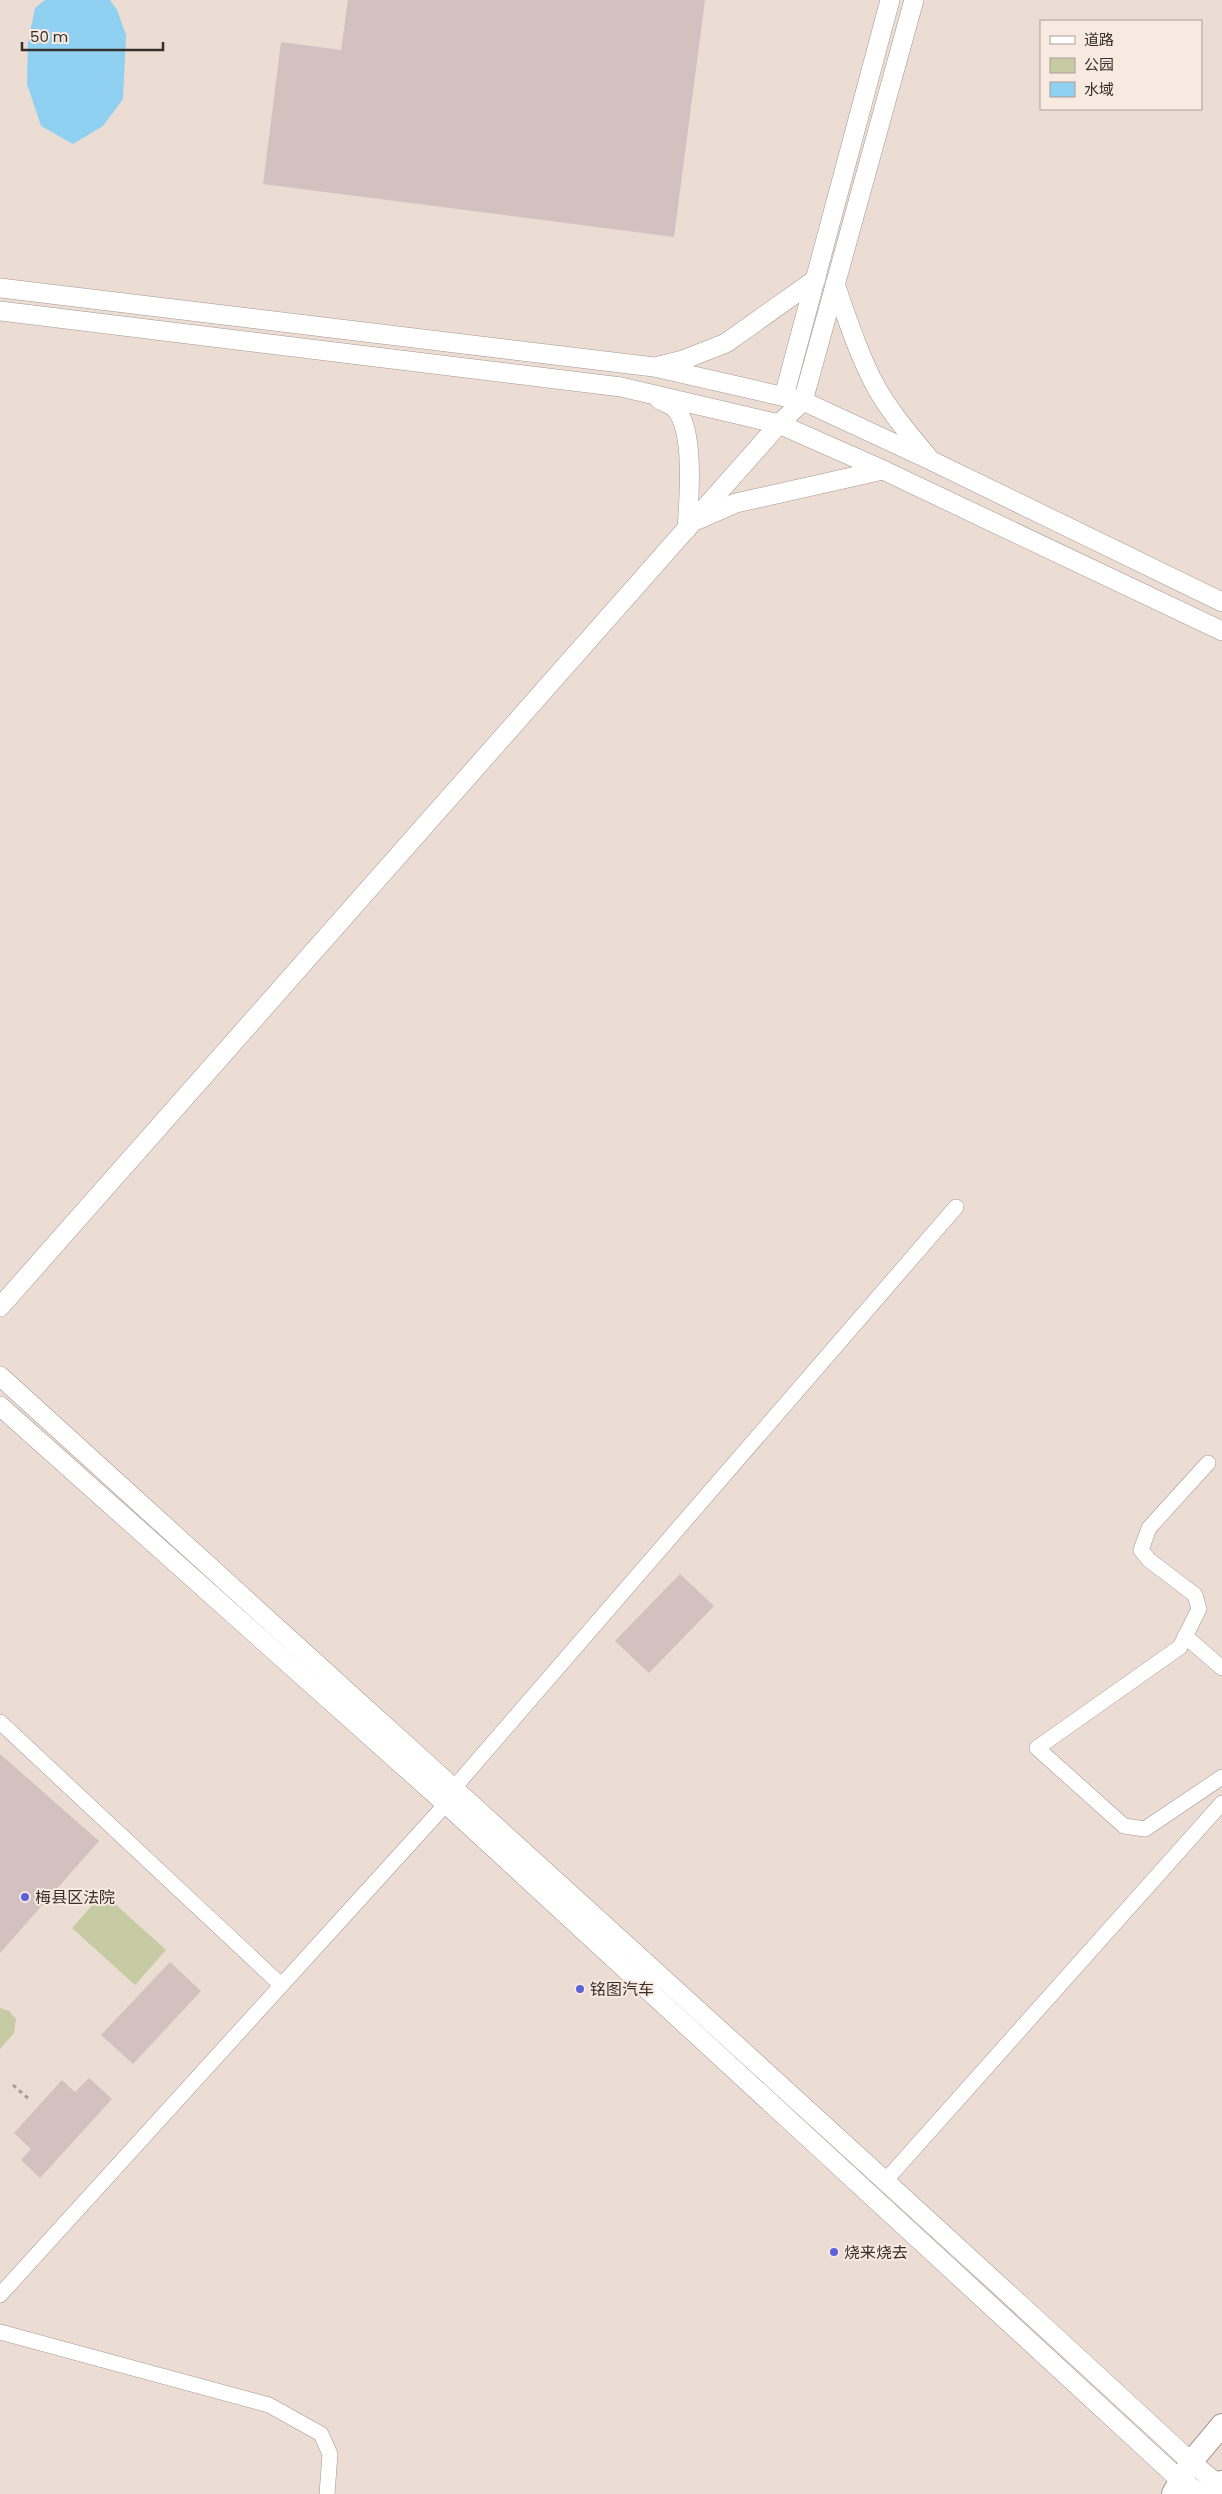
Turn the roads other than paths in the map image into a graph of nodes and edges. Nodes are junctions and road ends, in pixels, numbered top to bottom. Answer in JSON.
{"nodes":[{"id":1,"x":890,"y":0,"type":"edge"},
{"id":2,"x":914,"y":0,"type":"edge"},
{"id":3,"x":816,"y":280,"type":"junction"},
{"id":4,"x":835,"y":284,"type":"junction"},
{"id":5,"x":0,"y":288,"type":"edge"},
{"id":6,"x":0,"y":311,"type":"edge"},
{"id":7,"x":654,"y":367,"type":"junction"},
{"id":8,"x":652,"y":394,"type":"junction"},
{"id":9,"x":784,"y":396,"type":"junction"},
{"id":10,"x":803,"y":401,"type":"junction"},
{"id":11,"x":780,"y":424,"type":"junction"},
{"id":12,"x":930,"y":460,"type":"junction"},
{"id":13,"x":883,"y":470,"type":"junction"},
{"id":14,"x":690,"y":525,"type":"junction"},
{"id":15,"x":1222,"y":602,"type":"edge"},
{"id":16,"x":1222,"y":631,"type":"edge"},
{"id":17,"x":956,"y":1207,"type":"dead end"},
{"id":18,"x":0,"y":1307,"type":"edge"},
{"id":19,"x":0,"y":1376,"type":"edge"},
{"id":20,"x":0,"y":1406,"type":"edge"},
{"id":21,"x":1208,"y":1463,"type":"dead end"},
{"id":22,"x":1185,"y":1636,"type":"junction"},
{"id":23,"x":1222,"y":1668,"type":"edge"},
{"id":24,"x":0,"y":1722,"type":"edge"},
{"id":25,"x":1222,"y":1777,"type":"edge"},
{"id":26,"x":449,"y":1796,"type":"junction"},
{"id":27,"x":1222,"y":1803,"type":"edge"},
{"id":28,"x":282,"y":1985,"type":"junction"},
{"id":29,"x":886,"y":2180,"type":"junction"},
{"id":30,"x":0,"y":2295,"type":"edge"},
{"id":31,"x":0,"y":2332,"type":"edge"},
{"id":32,"x":1222,"y":2425,"type":"edge"},
{"id":33,"x":1181,"y":2479,"type":"edge"},
{"id":34,"x":1214,"y":2489,"type":"edge"},
{"id":35,"x":327,"y":2494,"type":"edge"}],
"edges":[{"from":1,"to":3,"type":"street"},
{"from":2,"to":4,"type":"street"},
{"from":3,"to":7,"type":"street"},
{"from":3,"to":9,"type":"street"},
{"from":4,"to":10,"type":"street"},
{"from":4,"to":12,"type":"street"},
{"from":5,"to":7,"type":"street"},
{"from":6,"to":8,"type":"street"},
{"from":7,"to":9,"type":"street"},
{"from":8,"to":11,"type":"street"},
{"from":8,"to":14,"type":"street"},
{"from":9,"to":10,"type":"street"},
{"from":10,"to":11,"type":"street"},
{"from":10,"to":12,"type":"street"},
{"from":11,"to":13,"type":"street"},
{"from":11,"to":14,"type":"street"},
{"from":12,"to":15,"type":"street"},
{"from":13,"to":14,"type":"street"},
{"from":13,"to":16,"type":"street"},
{"from":14,"to":18,"type":"street"},
{"from":17,"to":26,"type":"street"},
{"from":19,"to":26,"type":"street"},
{"from":20,"to":26,"type":"street"},
{"from":21,"to":22,"type":"street"},
{"from":22,"to":23,"type":"street"},
{"from":22,"to":25,"type":"street"},
{"from":24,"to":28,"type":"street"},
{"from":26,"to":28,"type":"street"},
{"from":26,"to":29,"type":"street"},
{"from":26,"to":33,"type":"street"},
{"from":27,"to":29,"type":"street"},
{"from":28,"to":30,"type":"street"},
{"from":29,"to":33,"type":"street"},
{"from":31,"to":35,"type":"street"},
{"from":32,"to":33,"type":"main road"},
{"from":33,"to":34,"type":"street"}]}
